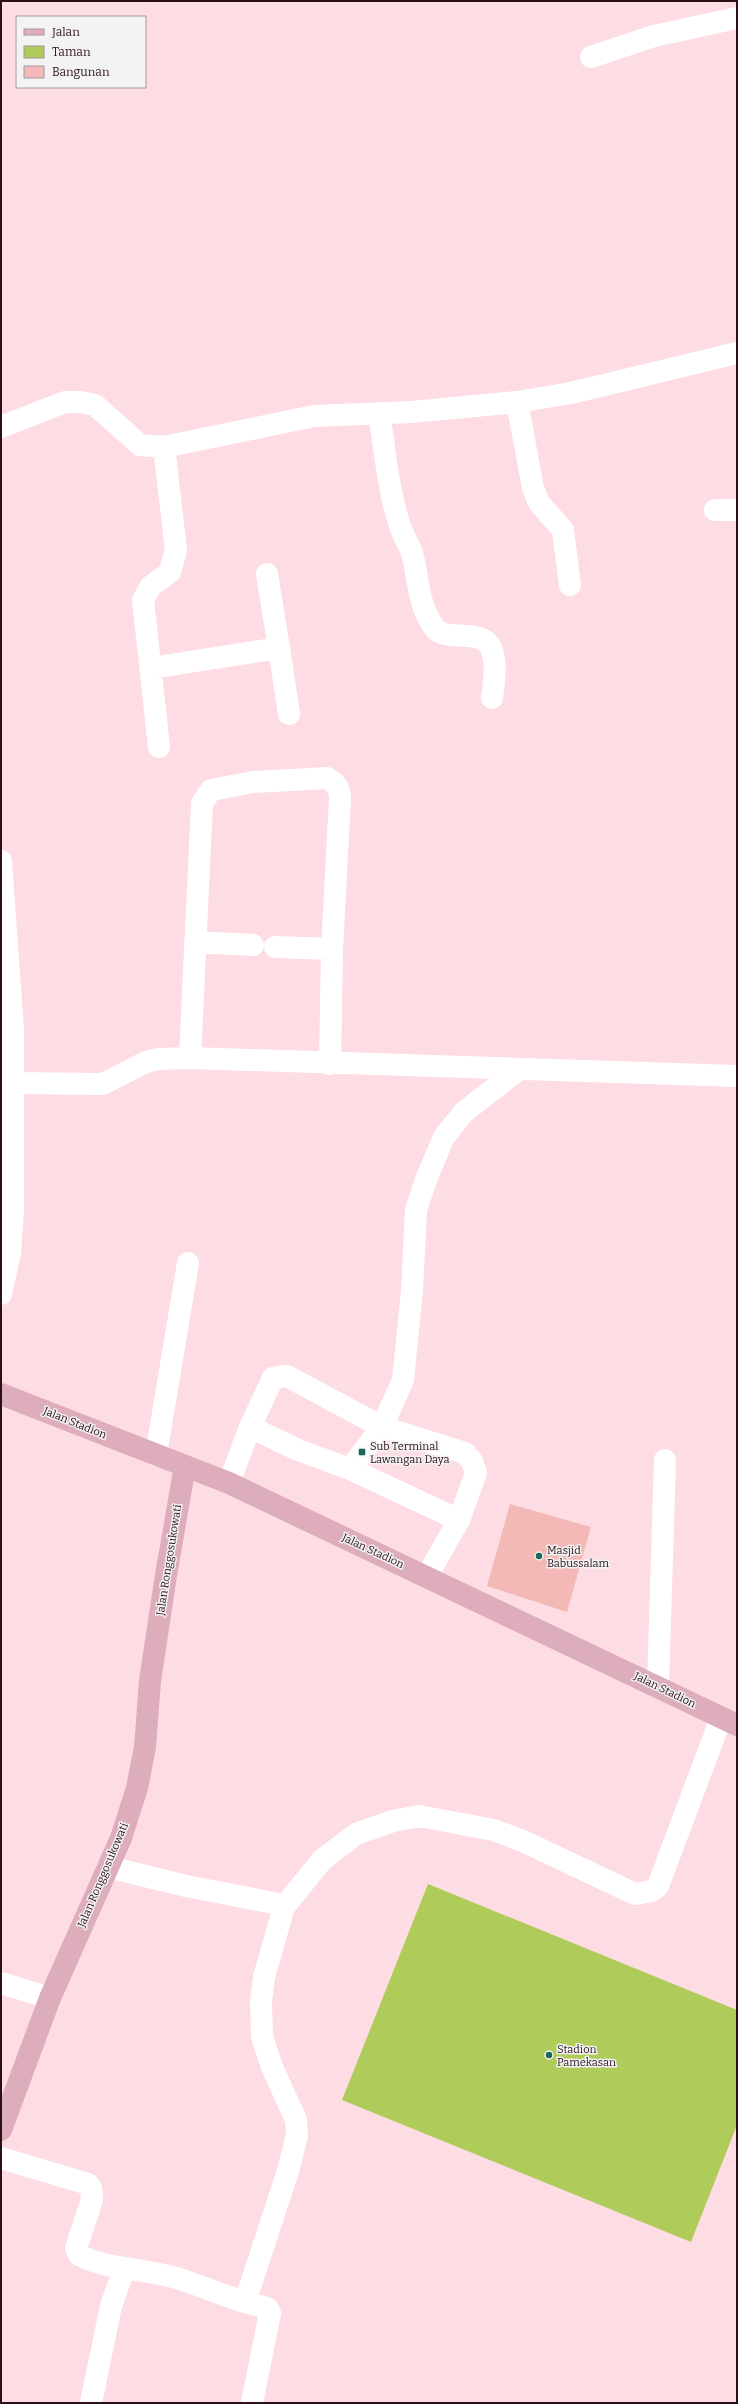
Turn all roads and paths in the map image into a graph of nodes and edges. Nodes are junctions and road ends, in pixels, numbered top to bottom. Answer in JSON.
{"nodes":[{"id":1,"x":737,"y":18,"type":"edge"},
{"id":2,"x":591,"y":56,"type":"dead end"},
{"id":3,"x":737,"y":353,"type":"edge"},
{"id":4,"x":517,"y":402,"type":"junction"},
{"id":5,"x":379,"y":412,"type":"junction"},
{"id":6,"x":1,"y":427,"type":"edge"},
{"id":7,"x":164,"y":447,"type":"junction"},
{"id":8,"x":715,"y":510,"type":"dead end"},
{"id":9,"x":737,"y":510,"type":"edge"},
{"id":10,"x":267,"y":574,"type":"dead end"},
{"id":11,"x":570,"y":585,"type":"dead end"},
{"id":12,"x":279,"y":648,"type":"junction"},
{"id":13,"x":151,"y":668,"type":"junction"},
{"id":14,"x":492,"y":698,"type":"dead end"},
{"id":15,"x":289,"y":714,"type":"dead end"},
{"id":16,"x":159,"y":747,"type":"dead end"},
{"id":17,"x":1,"y":861,"type":"edge"},
{"id":18,"x":195,"y":942,"type":"junction"},
{"id":19,"x":253,"y":946,"type":"dead end"},
{"id":20,"x":276,"y":947,"type":"dead end"},
{"id":21,"x":332,"y":950,"type":"junction"},
{"id":22,"x":7,"y":1030,"type":"edge"},
{"id":23,"x":190,"y":1058,"type":"junction"},
{"id":24,"x":330,"y":1064,"type":"junction"},
{"id":25,"x":518,"y":1070,"type":"junction"},
{"id":26,"x":737,"y":1076,"type":"edge"},
{"id":27,"x":14,"y":1083,"type":"junction"},
{"id":28,"x":188,"y":1263,"type":"dead end"},
{"id":29,"x":1,"y":1294,"type":"edge"},
{"id":30,"x":1,"y":1394,"type":"edge"},
{"id":31,"x":250,"y":1427,"type":"junction"},
{"id":32,"x":382,"y":1427,"type":"junction"},
{"id":33,"x":156,"y":1455,"type":"junction"},
{"id":34,"x":665,"y":1460,"type":"dead end"},
{"id":35,"x":185,"y":1466,"type":"junction"},
{"id":36,"x":350,"y":1469,"type":"junction"},
{"id":37,"x":229,"y":1483,"type":"junction"},
{"id":38,"x":459,"y":1520,"type":"junction"},
{"id":39,"x":427,"y":1576,"type":"junction"},
{"id":40,"x":658,"y":1686,"type":"junction"},
{"id":41,"x":729,"y":1721,"type":"edge"},
{"id":42,"x":108,"y":1867,"type":"junction"},
{"id":43,"x":284,"y":1907,"type":"junction"},
{"id":44,"x":1,"y":1983,"type":"edge"},
{"id":45,"x":50,"y":1998,"type":"junction"},
{"id":46,"x":1,"y":2130,"type":"edge"},
{"id":47,"x":1,"y":2158,"type":"edge"},
{"id":48,"x":124,"y":2269,"type":"junction"},
{"id":49,"x":245,"y":2302,"type":"junction"},
{"id":50,"x":91,"y":2403,"type":"edge"},
{"id":51,"x":252,"y":2403,"type":"edge"}],
"edges":[{"from":1,"to":2,"type":"street"},
{"from":3,"to":4,"type":"street"},
{"from":4,"to":5,"type":"street"},
{"from":4,"to":11,"type":"street"},
{"from":5,"to":7,"type":"street"},
{"from":5,"to":14,"type":"street"},
{"from":6,"to":7,"type":"street"},
{"from":7,"to":13,"type":"street"},
{"from":8,"to":9,"type":"street"},
{"from":10,"to":12,"type":"street"},
{"from":12,"to":13,"type":"street"},
{"from":12,"to":15,"type":"street"},
{"from":13,"to":16,"type":"street"},
{"from":17,"to":22,"type":"street"},
{"from":18,"to":19,"type":"street"},
{"from":18,"to":21,"type":"street"},
{"from":18,"to":23,"type":"street"},
{"from":20,"to":21,"type":"street"},
{"from":21,"to":24,"type":"street"},
{"from":22,"to":27,"type":"street"},
{"from":23,"to":24,"type":"street"},
{"from":23,"to":27,"type":"street"},
{"from":24,"to":25,"type":"street"},
{"from":25,"to":26,"type":"street"},
{"from":25,"to":32,"type":"street"},
{"from":27,"to":29,"type":"street"},
{"from":28,"to":33,"type":"street"},
{"from":30,"to":33,"type":"main road","name":"Jalan Stadion"},
{"from":31,"to":32,"type":"street"},
{"from":31,"to":36,"type":"street"},
{"from":31,"to":37,"type":"street"},
{"from":32,"to":36,"type":"street"},
{"from":32,"to":38,"type":"street"},
{"from":33,"to":35,"type":"main road","name":"Jalan Stadion"},
{"from":34,"to":40,"type":"street"},
{"from":35,"to":37,"type":"main road","name":"Jalan Stadion"},
{"from":35,"to":42,"type":"main road","name":"Jalan Ronggosukowati"},
{"from":36,"to":38,"type":"street"},
{"from":37,"to":39,"type":"main road","name":"Jalan Stadion"},
{"from":38,"to":39,"type":"street"},
{"from":39,"to":40,"type":"main road","name":"Jalan Stadion"},
{"from":40,"to":41,"type":"main road","name":"Jalan Stadion"},
{"from":41,"to":43,"type":"street"},
{"from":42,"to":43,"type":"street"},
{"from":42,"to":45,"type":"main road","name":"Jalan Ronggosukowati"},
{"from":43,"to":49,"type":"street"},
{"from":44,"to":45,"type":"street"},
{"from":45,"to":46,"type":"main road","name":"Jalan Ronggosukowati"},
{"from":47,"to":48,"type":"street"},
{"from":48,"to":49,"type":"street"},
{"from":48,"to":50,"type":"street"},
{"from":49,"to":51,"type":"street"}]}
